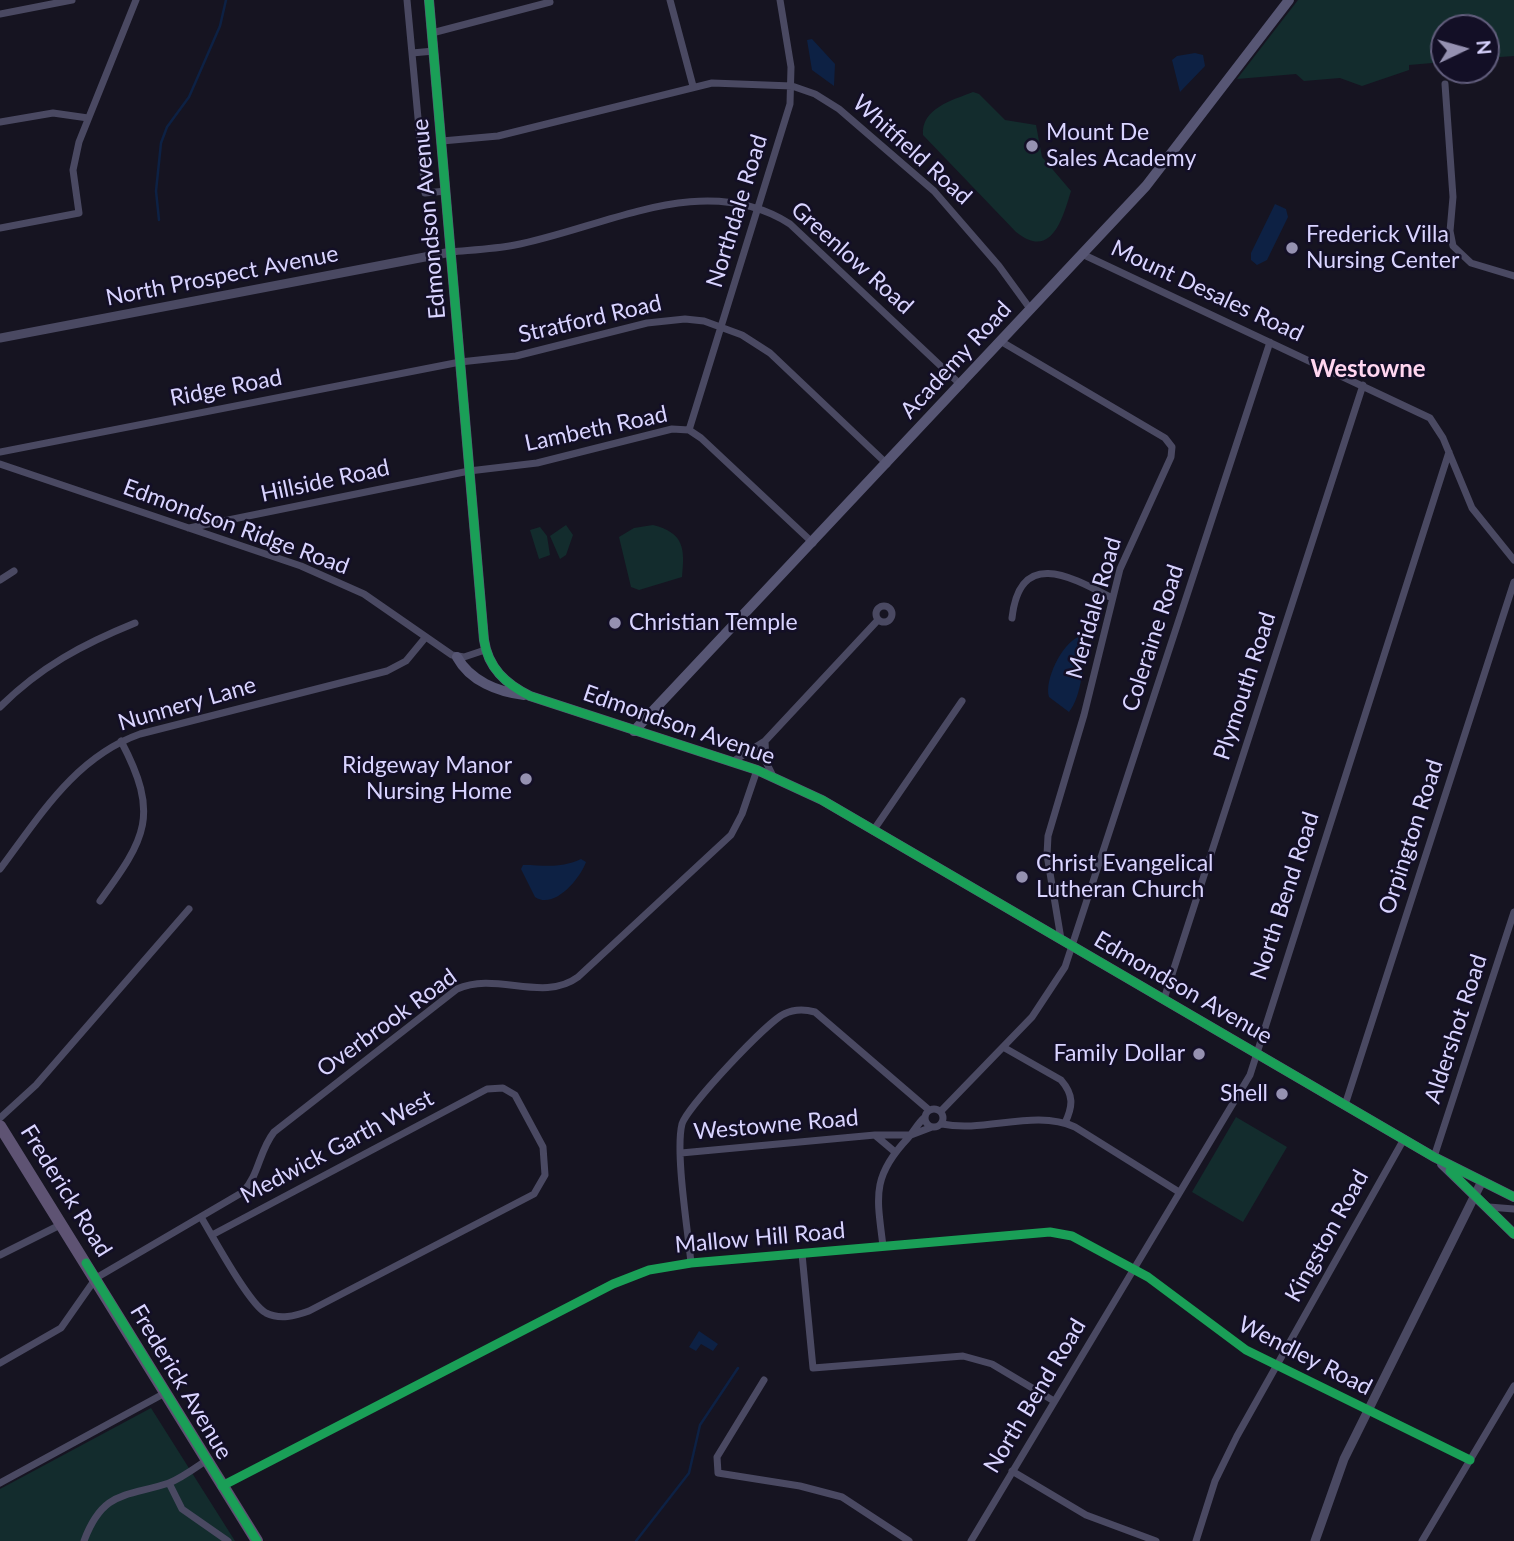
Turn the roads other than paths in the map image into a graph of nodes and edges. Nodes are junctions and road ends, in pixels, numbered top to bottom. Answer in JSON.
{"nodes":[{"id":1,"x":72,"y":0,"type":"edge"},
{"id":2,"x":136,"y":0,"type":"edge"},
{"id":3,"x":407,"y":0,"type":"edge"},
{"id":4,"x":429,"y":0,"type":"edge"},
{"id":5,"x":670,"y":0,"type":"edge"},
{"id":6,"x":780,"y":0,"type":"edge"},
{"id":7,"x":1289,"y":0,"type":"edge"},
{"id":8,"x":550,"y":2,"type":"dead end"},
{"id":9,"x":0,"y":14,"type":"edge"},
{"id":10,"x":432,"y":33,"type":"junction"},
{"id":11,"x":434,"y":51,"type":"junction"},
{"id":12,"x":412,"y":53,"type":"junction"},
{"id":13,"x":1446,"y":84,"type":"dead end"},
{"id":14,"x":693,"y":86,"type":"junction"},
{"id":15,"x":792,"y":86,"type":"junction"},
{"id":16,"x":88,"y":118,"type":"junction"},
{"id":17,"x":0,"y":121,"type":"edge"},
{"id":18,"x":442,"y":141,"type":"junction"},
{"id":19,"x":446,"y":191,"type":"junction"},
{"id":20,"x":758,"y":207,"type":"junction"},
{"id":21,"x":0,"y":228,"type":"edge"},
{"id":22,"x":451,"y":252,"type":"junction"},
{"id":23,"x":1082,"y":254,"type":"junction"},
{"id":24,"x":1514,"y":276,"type":"edge"},
{"id":25,"x":1031,"y":310,"type":"junction"},
{"id":26,"x":721,"y":326,"type":"junction"},
{"id":27,"x":0,"y":338,"type":"edge"},
{"id":28,"x":1002,"y":342,"type":"junction"},
{"id":29,"x":1270,"y":342,"type":"junction"},
{"id":30,"x":460,"y":362,"type":"junction"},
{"id":31,"x":961,"y":385,"type":"junction"},
{"id":32,"x":1363,"y":385,"type":"junction"},
{"id":33,"x":689,"y":430,"type":"junction"},
{"id":34,"x":0,"y":452,"type":"edge"},
{"id":35,"x":1448,"y":452,"type":"junction"},
{"id":36,"x":0,"y":464,"type":"edge"},
{"id":37,"x":887,"y":464,"type":"junction"},
{"id":38,"x":469,"y":471,"type":"junction"},
{"id":39,"x":189,"y":528,"type":"junction"},
{"id":40,"x":813,"y":543,"type":"junction"},
{"id":41,"x":1514,"y":560,"type":"edge"},
{"id":42,"x":14,"y":571,"type":"dead end"},
{"id":43,"x":0,"y":580,"type":"edge"},
{"id":44,"x":1514,"y":582,"type":"edge"},
{"id":45,"x":1112,"y":598,"type":"junction"},
{"id":46,"x":1012,"y":618,"type":"dead end"},
{"id":47,"x":878,"y":620,"type":"dead end"},
{"id":48,"x":135,"y":623,"type":"dead end"},
{"id":49,"x":425,"y":638,"type":"junction"},
{"id":50,"x":485,"y":650,"type":"junction"},
{"id":51,"x":457,"y":657,"type":"junction"},
{"id":52,"x":530,"y":696,"type":"junction"},
{"id":53,"x":961,"y":701,"type":"dead end"},
{"id":54,"x":0,"y":706,"type":"edge"},
{"id":55,"x":634,"y":731,"type":"junction"},
{"id":56,"x":121,"y":740,"type":"junction"},
{"id":57,"x":765,"y":741,"type":"junction"},
{"id":58,"x":731,"y":762,"type":"junction"},
{"id":59,"x":757,"y":771,"type":"junction"},
{"id":60,"x":773,"y":777,"type":"junction"},
{"id":61,"x":873,"y":831,"type":"junction"},
{"id":62,"x":0,"y":869,"type":"edge"},
{"id":63,"x":100,"y":901,"type":"dead end"},
{"id":64,"x":189,"y":909,"type":"dead end"},
{"id":65,"x":1514,"y":912,"type":"edge"},
{"id":66,"x":1061,"y":939,"type":"junction"},
{"id":67,"x":1074,"y":946,"type":"junction"},
{"id":68,"x":1164,"y":999,"type":"junction"},
{"id":69,"x":1003,"y":1047,"type":"junction"},
{"id":70,"x":1256,"y":1052,"type":"junction"},
{"id":71,"x":1345,"y":1105,"type":"junction"},
{"id":72,"x":941,"y":1111,"type":"junction"},
{"id":73,"x":927,"y":1114,"type":"junction"},
{"id":74,"x":0,"y":1118,"type":"edge"},
{"id":75,"x":1065,"y":1123,"type":"junction"},
{"id":76,"x":942,"y":1124,"type":"junction"},
{"id":77,"x":0,"y":1126,"type":"edge"},
{"id":78,"x":932,"y":1127,"type":"junction"},
{"id":79,"x":875,"y":1135,"type":"junction"},
{"id":80,"x":911,"y":1135,"type":"junction"},
{"id":81,"x":1404,"y":1139,"type":"junction"},
{"id":82,"x":895,"y":1152,"type":"junction"},
{"id":83,"x":681,"y":1153,"type":"junction"},
{"id":84,"x":1434,"y":1157,"type":"junction"},
{"id":85,"x":1482,"y":1181,"type":"junction"},
{"id":86,"x":1179,"y":1192,"type":"junction"},
{"id":87,"x":1475,"y":1193,"type":"junction"},
{"id":88,"x":1514,"y":1197,"type":"edge"},
{"id":89,"x":1489,"y":1207,"type":"junction"},
{"id":90,"x":1514,"y":1209,"type":"edge"},
{"id":91,"x":201,"y":1217,"type":"junction"},
{"id":92,"x":62,"y":1224,"type":"junction"},
{"id":93,"x":1514,"y":1234,"type":"edge"},
{"id":94,"x":212,"y":1235,"type":"junction"},
{"id":95,"x":883,"y":1246,"type":"junction"},
{"id":96,"x":802,"y":1254,"type":"junction"},
{"id":97,"x":0,"y":1255,"type":"edge"},
{"id":98,"x":691,"y":1263,"type":"junction"},
{"id":99,"x":1133,"y":1269,"type":"junction"},
{"id":100,"x":96,"y":1278,"type":"junction"},
{"id":101,"x":0,"y":1363,"type":"edge"},
{"id":102,"x":1277,"y":1366,"type":"junction"},
{"id":103,"x":764,"y":1380,"type":"dead end"},
{"id":104,"x":1514,"y":1386,"type":"edge"},
{"id":105,"x":165,"y":1393,"type":"junction"},
{"id":106,"x":1054,"y":1401,"type":"junction"},
{"id":107,"x":1367,"y":1410,"type":"junction"},
{"id":108,"x":206,"y":1460,"type":"junction"},
{"id":109,"x":1470,"y":1461,"type":"junction"},
{"id":110,"x":1012,"y":1471,"type":"junction"},
{"id":111,"x":0,"y":1483,"type":"edge"},
{"id":112,"x":169,"y":1483,"type":"junction"},
{"id":113,"x":222,"y":1486,"type":"junction"},
{"id":114,"x":84,"y":1541,"type":"edge"},
{"id":115,"x":228,"y":1541,"type":"edge"},
{"id":116,"x":257,"y":1541,"type":"edge"},
{"id":117,"x":909,"y":1541,"type":"edge"},
{"id":118,"x":971,"y":1541,"type":"edge"},
{"id":119,"x":1156,"y":1541,"type":"edge"},
{"id":120,"x":1196,"y":1541,"type":"edge"},
{"id":121,"x":1315,"y":1541,"type":"edge"},
{"id":122,"x":1422,"y":1541,"type":"edge"}],
"edges":[{"from":1,"to":9,"type":"street"},
{"from":2,"to":16,"type":"street"},
{"from":3,"to":12,"type":"street"},
{"from":4,"to":10,"type":"main road","name":"Edmondson Avenue"},
{"from":5,"to":14,"type":"street"},
{"from":6,"to":15,"type":"street","name":"Northdale Road"},
{"from":7,"to":23,"type":"main road","name":"Academy Road"},
{"from":8,"to":10,"type":"street"},
{"from":10,"to":11,"type":"main road","name":"Edmondson Avenue"},
{"from":11,"to":12,"type":"street"},
{"from":11,"to":18,"type":"main road","name":"Edmondson Avenue"},
{"from":12,"to":19,"type":"street"},
{"from":13,"to":24,"type":"street"},
{"from":14,"to":15,"type":"street","name":"Whitfield Road"},
{"from":14,"to":18,"type":"street","name":"Whitfield Road"},
{"from":15,"to":20,"type":"street","name":"Northdale Road"},
{"from":15,"to":25,"type":"street","name":"Whitfield Road"},
{"from":16,"to":17,"type":"street"},
{"from":16,"to":21,"type":"street"},
{"from":18,"to":19,"type":"main road","name":"Edmondson Avenue"},
{"from":19,"to":22,"type":"main road","name":"Edmondson Avenue"},
{"from":20,"to":22,"type":"street","name":"Greenlow Road"},
{"from":20,"to":26,"type":"street","name":"Northdale Road"},
{"from":20,"to":31,"type":"street","name":"Greenlow Road"},
{"from":22,"to":27,"type":"street","name":"North Prospect Avenue"},
{"from":22,"to":30,"type":"main road","name":"Edmondson Avenue"},
{"from":23,"to":25,"type":"main road","name":"Academy Road"},
{"from":23,"to":29,"type":"street","name":"Mount Desales Road"},
{"from":25,"to":28,"type":"main road","name":"Academy Road"},
{"from":26,"to":30,"type":"street","name":"Stratford Road"},
{"from":26,"to":33,"type":"street","name":"Northdale Road"},
{"from":26,"to":37,"type":"street","name":"Stratford Road"},
{"from":28,"to":31,"type":"main road","name":"Academy Road"},
{"from":28,"to":45,"type":"street","name":"Meridale Road"},
{"from":29,"to":32,"type":"street","name":"Mount Desales Road"},
{"from":29,"to":67,"type":"street","name":"Coleraine Road"},
{"from":30,"to":34,"type":"street","name":"Ridge Road"},
{"from":30,"to":38,"type":"main road","name":"Edmondson Avenue"},
{"from":31,"to":37,"type":"main road","name":"Academy Road"},
{"from":32,"to":35,"type":"street","name":"Mount Desales Road"},
{"from":32,"to":68,"type":"street","name":"Plymouth Road"},
{"from":33,"to":38,"type":"street","name":"Lambeth Road"},
{"from":33,"to":40,"type":"street","name":"Lambeth Road"},
{"from":35,"to":41,"type":"street","name":"Mount Desales Road"},
{"from":35,"to":70,"type":"street","name":"North Bend Road"},
{"from":36,"to":39,"type":"street","name":"Edmondson Ridge Road"},
{"from":37,"to":40,"type":"main road","name":"Academy Road"},
{"from":38,"to":39,"type":"street","name":"Hillside Road"},
{"from":38,"to":50,"type":"main road","name":"Edmondson Avenue"},
{"from":39,"to":49,"type":"street","name":"Edmondson Ridge Road"},
{"from":40,"to":55,"type":"main road","name":"Academy Road"},
{"from":42,"to":43,"type":"street"},
{"from":44,"to":71,"type":"street","name":"Orpington Road"},
{"from":45,"to":46,"type":"street"},
{"from":45,"to":66,"type":"street","name":"Meridale Road"},
{"from":47,"to":57,"type":"street"},
{"from":48,"to":54,"type":"street"},
{"from":49,"to":51,"type":"street","name":"Edmondson Ridge Road"},
{"from":49,"to":56,"type":"street","name":"Nunnery Lane"},
{"from":50,"to":51,"type":"street"},
{"from":50,"to":52,"type":"main road","name":"Edmondson Avenue"},
{"from":51,"to":52,"type":"main road"},
{"from":52,"to":55,"type":"main road","name":"Edmondson Avenue"},
{"from":53,"to":61,"type":"street"},
{"from":55,"to":58,"type":"main road","name":"Edmondson Avenue"},
{"from":56,"to":62,"type":"street","name":"Nunnery Lane"},
{"from":56,"to":63,"type":"street"},
{"from":57,"to":58,"type":"street"},
{"from":57,"to":60,"type":"street"},
{"from":58,"to":59,"type":"main road","name":"Edmondson Avenue"},
{"from":59,"to":60,"type":"main road","name":"Edmondson Avenue"},
{"from":59,"to":91,"type":"street","name":"Overbrook Road"},
{"from":60,"to":61,"type":"main road","name":"Edmondson Avenue"},
{"from":61,"to":66,"type":"main road","name":"Edmondson Avenue"},
{"from":64,"to":74,"type":"street"},
{"from":65,"to":84,"type":"street","name":"Aldershot Road"},
{"from":66,"to":67,"type":"main road","name":"Edmondson Avenue"},
{"from":67,"to":68,"type":"main road","name":"Edmondson Avenue"},
{"from":67,"to":69,"type":"street","name":"Coleraine Road"},
{"from":68,"to":70,"type":"main road","name":"Edmondson Avenue"},
{"from":69,"to":72,"type":"street","name":"Coleraine Road"},
{"from":69,"to":75,"type":"street"},
{"from":70,"to":71,"type":"main road","name":"Edmondson Avenue"},
{"from":70,"to":86,"type":"street","name":"North Bend Road"},
{"from":71,"to":81,"type":"main road","name":"Edmondson Avenue"},
{"from":72,"to":73,"type":"street"},
{"from":72,"to":76,"type":"street"},
{"from":73,"to":78,"type":"street"},
{"from":73,"to":80,"type":"street"},
{"from":73,"to":83,"type":"street"},
{"from":75,"to":76,"type":"street"},
{"from":75,"to":86,"type":"street"},
{"from":76,"to":78,"type":"street"},
{"from":77,"to":92,"type":"main road","name":"Frederick Road"},
{"from":78,"to":80,"type":"street"},
{"from":79,"to":80,"type":"street","name":"Westowne Road"},
{"from":79,"to":82,"type":"street","name":"Westowne Road"},
{"from":79,"to":83,"type":"street","name":"Westowne Road"},
{"from":80,"to":82,"type":"street"},
{"from":81,"to":84,"type":"main road","name":"Edmondson Avenue"},
{"from":81,"to":102,"type":"street","name":"Kingston Road"},
{"from":82,"to":95,"type":"street"},
{"from":83,"to":98,"type":"street"},
{"from":84,"to":85,"type":"main road","name":"Edmondson Avenue"},
{"from":84,"to":87,"type":"main road","name":"Edmondson Avenue"},
{"from":85,"to":87,"type":"street"},
{"from":85,"to":88,"type":"main road","name":"Edmondson Avenue"},
{"from":86,"to":99,"type":"street","name":"North Bend Road"},
{"from":87,"to":89,"type":"main road","name":"Edmondson Avenue"},
{"from":87,"to":107,"type":"street"},
{"from":89,"to":90,"type":"street"},
{"from":89,"to":93,"type":"main road","name":"Edmondson Avenue"},
{"from":91,"to":94,"type":"street"},
{"from":91,"to":100,"type":"street","name":"Overbrook Road"},
{"from":92,"to":97,"type":"street"},
{"from":92,"to":100,"type":"main road","name":"Frederick Road"},
{"from":94,"to":94,"type":"street","name":"Medwick Garth West"},
{"from":95,"to":96,"type":"street","name":"Mallow Hill Road"},
{"from":95,"to":99,"type":"street","name":"Mallow Hill Road"},
{"from":96,"to":98,"type":"street","name":"Mallow Hill Road"},
{"from":96,"to":106,"type":"street"},
{"from":98,"to":113,"type":"street","name":"Mallow Hill Road"},
{"from":99,"to":102,"type":"street","name":"Wendley Road"},
{"from":99,"to":106,"type":"street","name":"North Bend Road"},
{"from":100,"to":101,"type":"street"},
{"from":100,"to":105,"type":"main road","name":"Frederick Avenue"},
{"from":102,"to":107,"type":"street","name":"Wendley Road"},
{"from":102,"to":120,"type":"street","name":"Kingston Road"},
{"from":103,"to":117,"type":"street"},
{"from":104,"to":109,"type":"street"},
{"from":105,"to":108,"type":"main road","name":"Frederick Avenue"},
{"from":105,"to":111,"type":"street"},
{"from":106,"to":110,"type":"street","name":"North Bend Road"},
{"from":107,"to":109,"type":"street","name":"Wendley Road"},
{"from":107,"to":121,"type":"street"},
{"from":108,"to":112,"type":"street"},
{"from":108,"to":113,"type":"main road","name":"Frederick Avenue"},
{"from":109,"to":122,"type":"street"},
{"from":110,"to":118,"type":"street","name":"North Bend Road"},
{"from":110,"to":119,"type":"street"},
{"from":112,"to":114,"type":"street"},
{"from":112,"to":115,"type":"street"},
{"from":113,"to":116,"type":"main road","name":"Frederick Avenue"}]}
